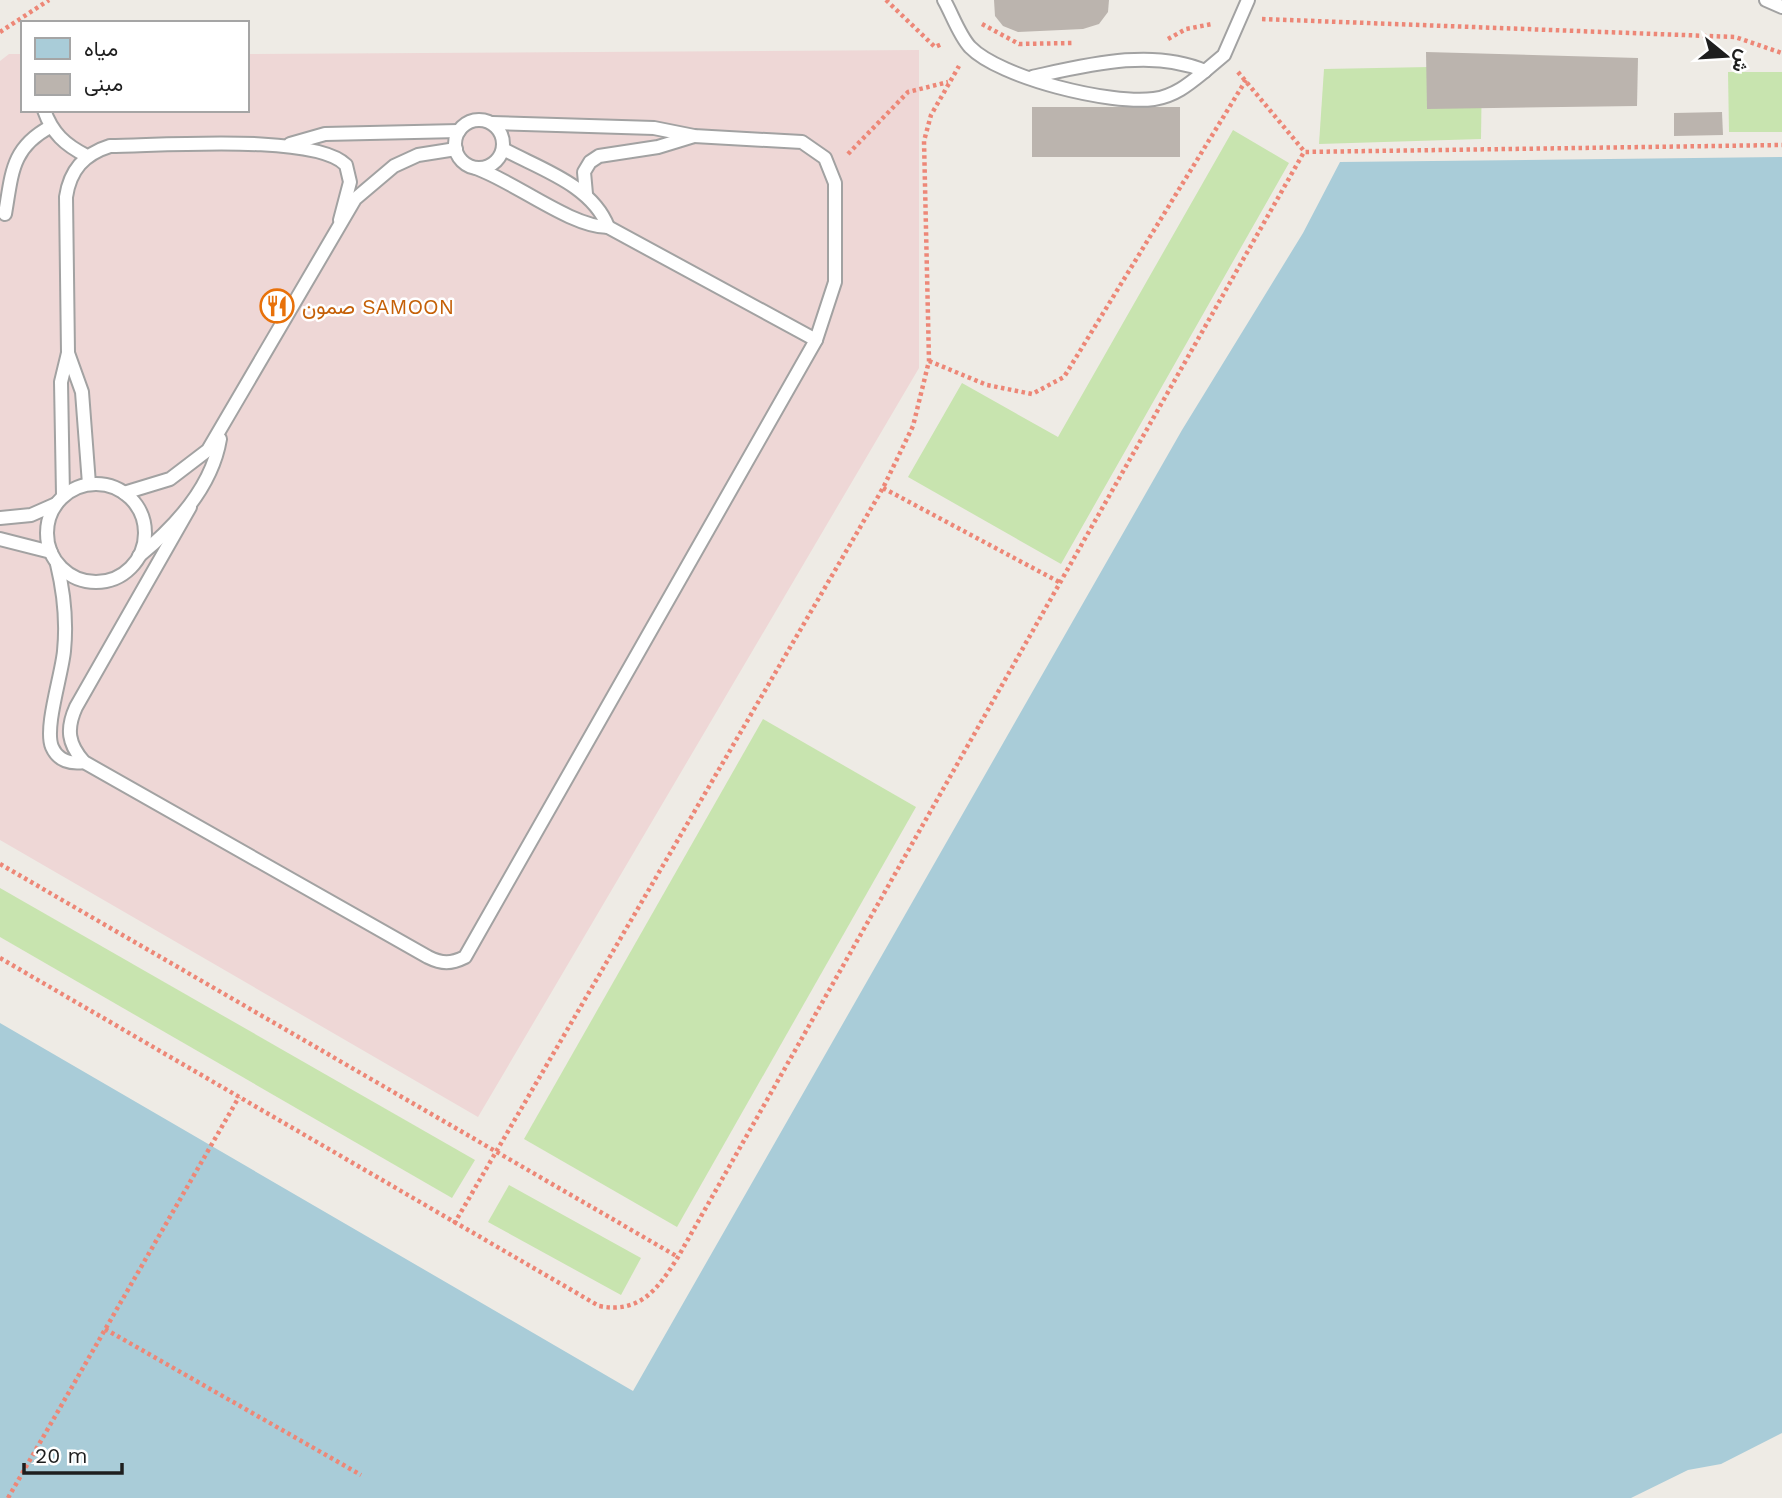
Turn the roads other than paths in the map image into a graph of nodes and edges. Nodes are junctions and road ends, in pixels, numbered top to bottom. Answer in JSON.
{"nodes":[{"id":1,"x":944,"y":0,"type":"edge"},
{"id":2,"x":1248,"y":0,"type":"edge"},
{"id":3,"x":1766,"y":0,"type":"edge"},
{"id":4,"x":1782,"y":8,"type":"edge"},
{"id":5,"x":1205,"y":71,"type":"junction"},
{"id":6,"x":1032,"y":77,"type":"junction"},
{"id":7,"x":45,"y":112,"type":"edge"},
{"id":8,"x":492,"y":124,"type":"junction"},
{"id":9,"x":50,"y":127,"type":"junction"},
{"id":10,"x":459,"y":131,"type":"junction"},
{"id":11,"x":694,"y":136,"type":"junction"},
{"id":12,"x":290,"y":145,"type":"junction"},
{"id":13,"x":456,"y":149,"type":"junction"},
{"id":14,"x":503,"y":149,"type":"junction"},
{"id":15,"x":86,"y":156,"type":"junction"},
{"id":16,"x":476,"y":168,"type":"junction"},
{"id":17,"x":586,"y":194,"type":"junction"},
{"id":18,"x":5,"y":214,"type":"dead end"},
{"id":19,"x":340,"y":220,"type":"junction"},
{"id":20,"x":608,"y":226,"type":"junction"},
{"id":21,"x":816,"y":340,"type":"junction"},
{"id":22,"x":68,"y":353,"type":"junction"},
{"id":23,"x":221,"y":432,"type":"junction"},
{"id":24,"x":89,"y":484,"type":"junction"},
{"id":25,"x":124,"y":493,"type":"junction"},
{"id":26,"x":60,"y":500,"type":"junction"},
{"id":27,"x":190,"y":507,"type":"junction"},
{"id":28,"x":0,"y":518,"type":"edge"},
{"id":29,"x":0,"y":539,"type":"edge"},
{"id":30,"x":139,"y":555,"type":"junction"},
{"id":31,"x":53,"y":557,"type":"junction"},
{"id":32,"x":84,"y":762,"type":"junction"}],
"edges":[{"from":1,"to":6,"type":"lane"},
{"from":2,"to":5,"type":"lane"},
{"from":3,"to":4,"type":"lane"},
{"from":5,"to":6,"type":"lane"},
{"from":5,"to":6,"type":"lane"},
{"from":7,"to":9,"type":"lane"},
{"from":8,"to":10,"type":"lane"},
{"from":8,"to":11,"type":"lane"},
{"from":8,"to":14,"type":"lane"},
{"from":9,"to":15,"type":"lane"},
{"from":9,"to":18,"type":"lane"},
{"from":10,"to":12,"type":"lane"},
{"from":10,"to":13,"type":"lane"},
{"from":11,"to":17,"type":"lane"},
{"from":11,"to":21,"type":"lane"},
{"from":12,"to":15,"type":"lane"},
{"from":12,"to":19,"type":"lane"},
{"from":13,"to":16,"type":"lane"},
{"from":13,"to":19,"type":"lane"},
{"from":14,"to":16,"type":"lane"},
{"from":14,"to":17,"type":"lane"},
{"from":15,"to":22,"type":"lane"},
{"from":16,"to":20,"type":"lane"},
{"from":17,"to":20,"type":"lane"},
{"from":19,"to":23,"type":"lane"},
{"from":20,"to":21,"type":"lane"},
{"from":21,"to":32,"type":"lane"},
{"from":22,"to":24,"type":"lane"},
{"from":22,"to":26,"type":"lane"},
{"from":23,"to":25,"type":"lane"},
{"from":23,"to":27,"type":"lane"},
{"from":24,"to":25,"type":"lane"},
{"from":24,"to":26,"type":"lane"},
{"from":25,"to":30,"type":"lane"},
{"from":26,"to":28,"type":"lane"},
{"from":26,"to":31,"type":"lane"},
{"from":27,"to":30,"type":"lane"},
{"from":27,"to":32,"type":"lane"},
{"from":29,"to":31,"type":"lane"},
{"from":30,"to":31,"type":"lane"},
{"from":31,"to":32,"type":"lane"}]}
